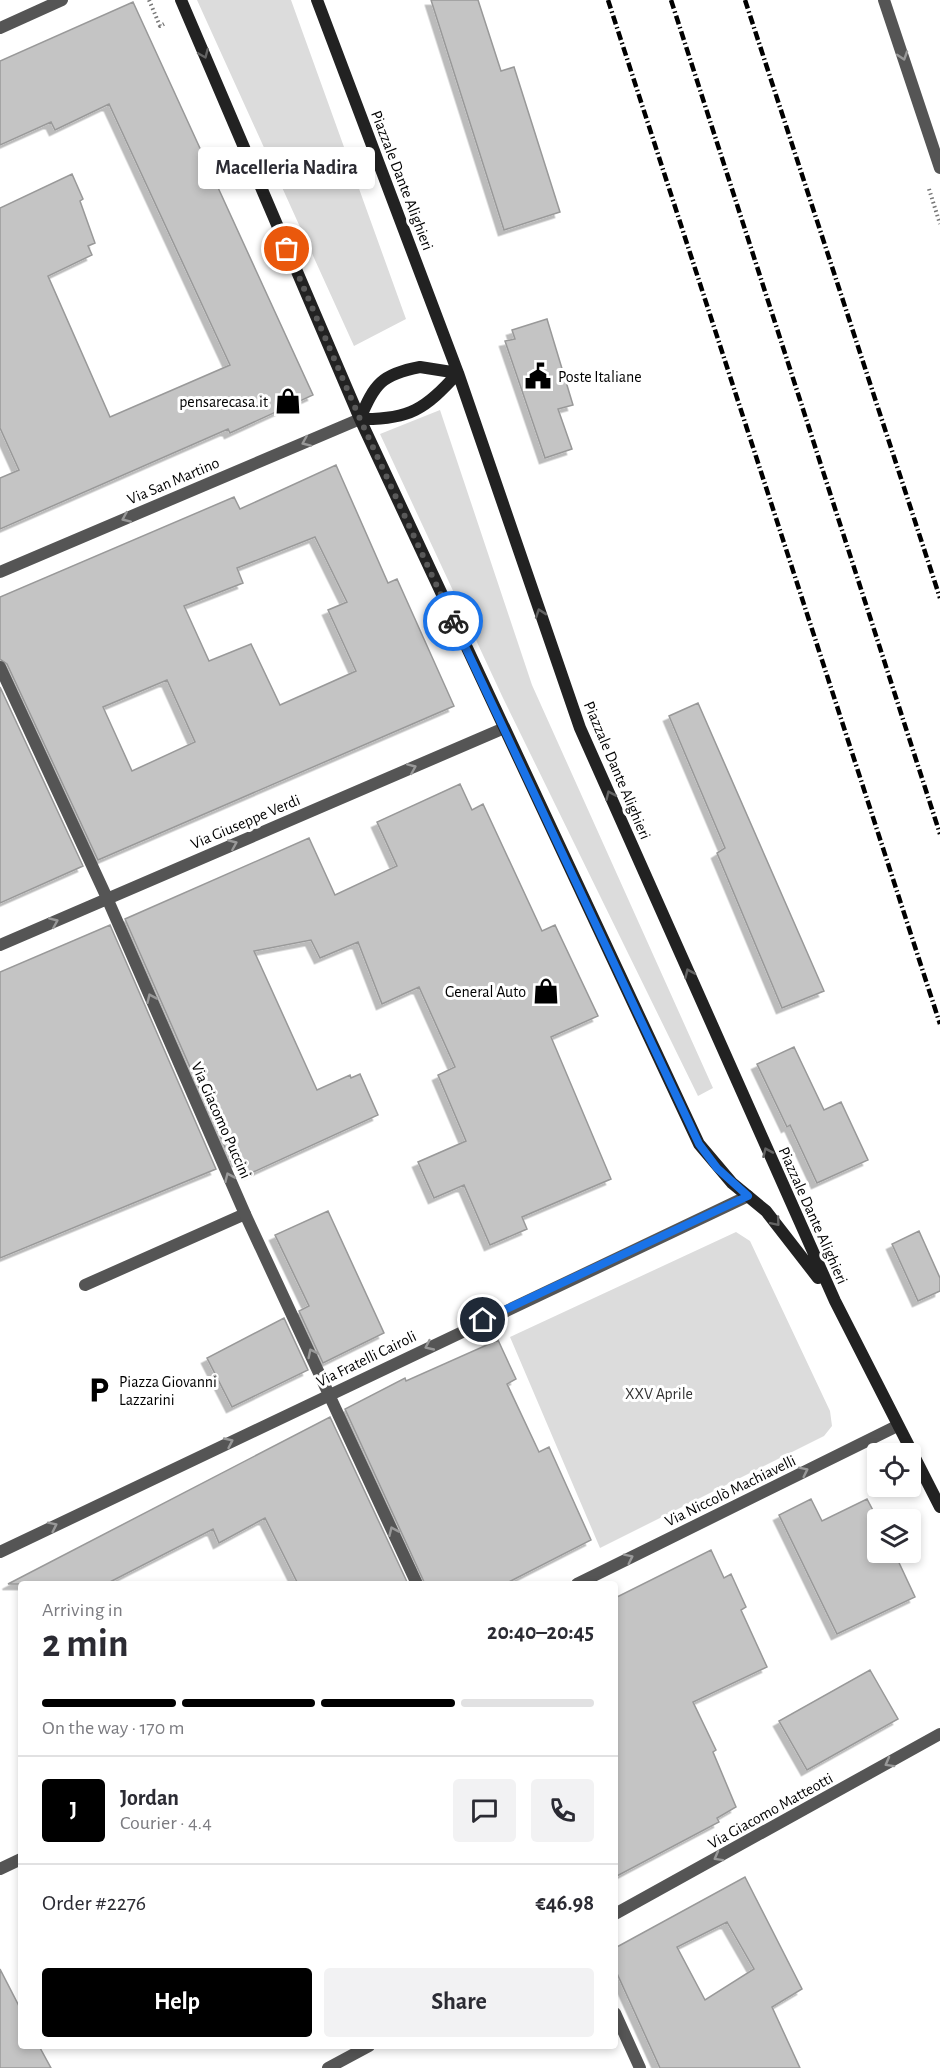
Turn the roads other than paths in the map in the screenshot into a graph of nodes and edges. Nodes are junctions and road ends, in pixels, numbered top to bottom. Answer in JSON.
{"nodes":[{"id":1,"x":62,"y":0,"type":"edge"},
{"id":2,"x":181,"y":0,"type":"edge"},
{"id":3,"x":317,"y":0,"type":"edge"},
{"id":4,"x":884,"y":0,"type":"edge"},
{"id":5,"x":0,"y":28,"type":"edge"},
{"id":6,"x":940,"y":168,"type":"edge"},
{"id":7,"x":458,"y":372,"type":"junction"},
{"id":8,"x":360,"y":419,"type":"junction"},
{"id":9,"x":0,"y":572,"type":"edge"},
{"id":10,"x":0,"y":667,"type":"edge"},
{"id":11,"x":502,"y":729,"type":"junction"},
{"id":12,"x":107,"y":898,"type":"junction"},
{"id":13,"x":0,"y":945,"type":"edge"},
{"id":14,"x":748,"y":1196,"type":"junction"},
{"id":15,"x":245,"y":1214,"type":"junction"},
{"id":16,"x":85,"y":1286,"type":"dead end"},
{"id":17,"x":835,"y":1301,"type":"junction"},
{"id":18,"x":330,"y":1393,"type":"junction"},
{"id":19,"x":897,"y":1426,"type":"junction"},
{"id":20,"x":940,"y":1507,"type":"edge"},
{"id":21,"x":0,"y":1552,"type":"edge"},
{"id":22,"x":416,"y":1581,"type":"edge"},
{"id":23,"x":583,"y":1581,"type":"edge"},
{"id":24,"x":940,"y":1734,"type":"edge"},
{"id":25,"x":18,"y":1860,"type":"edge"},
{"id":26,"x":0,"y":1869,"type":"edge"},
{"id":27,"x":618,"y":1912,"type":"edge"},
{"id":28,"x":618,"y":2020,"type":"edge"},
{"id":29,"x":363,"y":2049,"type":"edge"},
{"id":30,"x":328,"y":2068,"type":"edge"},
{"id":31,"x":640,"y":2068,"type":"edge"}],
"edges":[{"from":1,"to":5,"type":"street"},
{"from":2,"to":8,"type":"street","name":"Piazzale Dante Alighieri","one_way":true},
{"from":3,"to":7,"type":"street","name":"Piazzale Dante Alighieri"},
{"from":4,"to":6,"type":"street","one_way":true},
{"from":7,"to":8,"type":"street"},
{"from":7,"to":8,"type":"street"},
{"from":17,"to":7,"type":"street","name":"Piazzale Dante Alighieri","one_way":true},
{"from":8,"to":9,"type":"street","name":"Via San Martino","one_way":true},
{"from":8,"to":11,"type":"street","name":"Piazzale Dante Alighieri"},
{"from":10,"to":12,"type":"street","name":"Via Giacomo Puccini"},
{"from":12,"to":11,"type":"street","name":"Via Giuseppe Verdi","one_way":true},
{"from":11,"to":14,"type":"street","name":"Piazzale Dante Alighieri"},
{"from":13,"to":12,"type":"street","name":"Via Giuseppe Verdi","one_way":true},
{"from":15,"to":12,"type":"street","name":"Via Giacomo Puccini","one_way":true},
{"from":14,"to":17,"type":"street","name":"Piazzale Dante Alighieri","one_way":true},
{"from":14,"to":18,"type":"street","name":"Via Fratelli Cairoli","one_way":true},
{"from":15,"to":16,"type":"street"},
{"from":18,"to":15,"type":"street","name":"Via Giacomo Puccini","one_way":true},
{"from":17,"to":19,"type":"street"},
{"from":21,"to":18,"type":"street","name":"Via Fratelli Cairoli","one_way":true},
{"from":22,"to":18,"type":"street","name":"Via Giacomo Puccini","one_way":true},
{"from":19,"to":20,"type":"street"},
{"from":23,"to":19,"type":"street","name":"Via Niccolò Machiavelli","one_way":true},
{"from":24,"to":27,"type":"street","name":"Via Giacomo Matteotti","one_way":true},
{"from":25,"to":26,"type":"street"},
{"from":28,"to":31,"type":"street"},
{"from":29,"to":30,"type":"street"}]}
